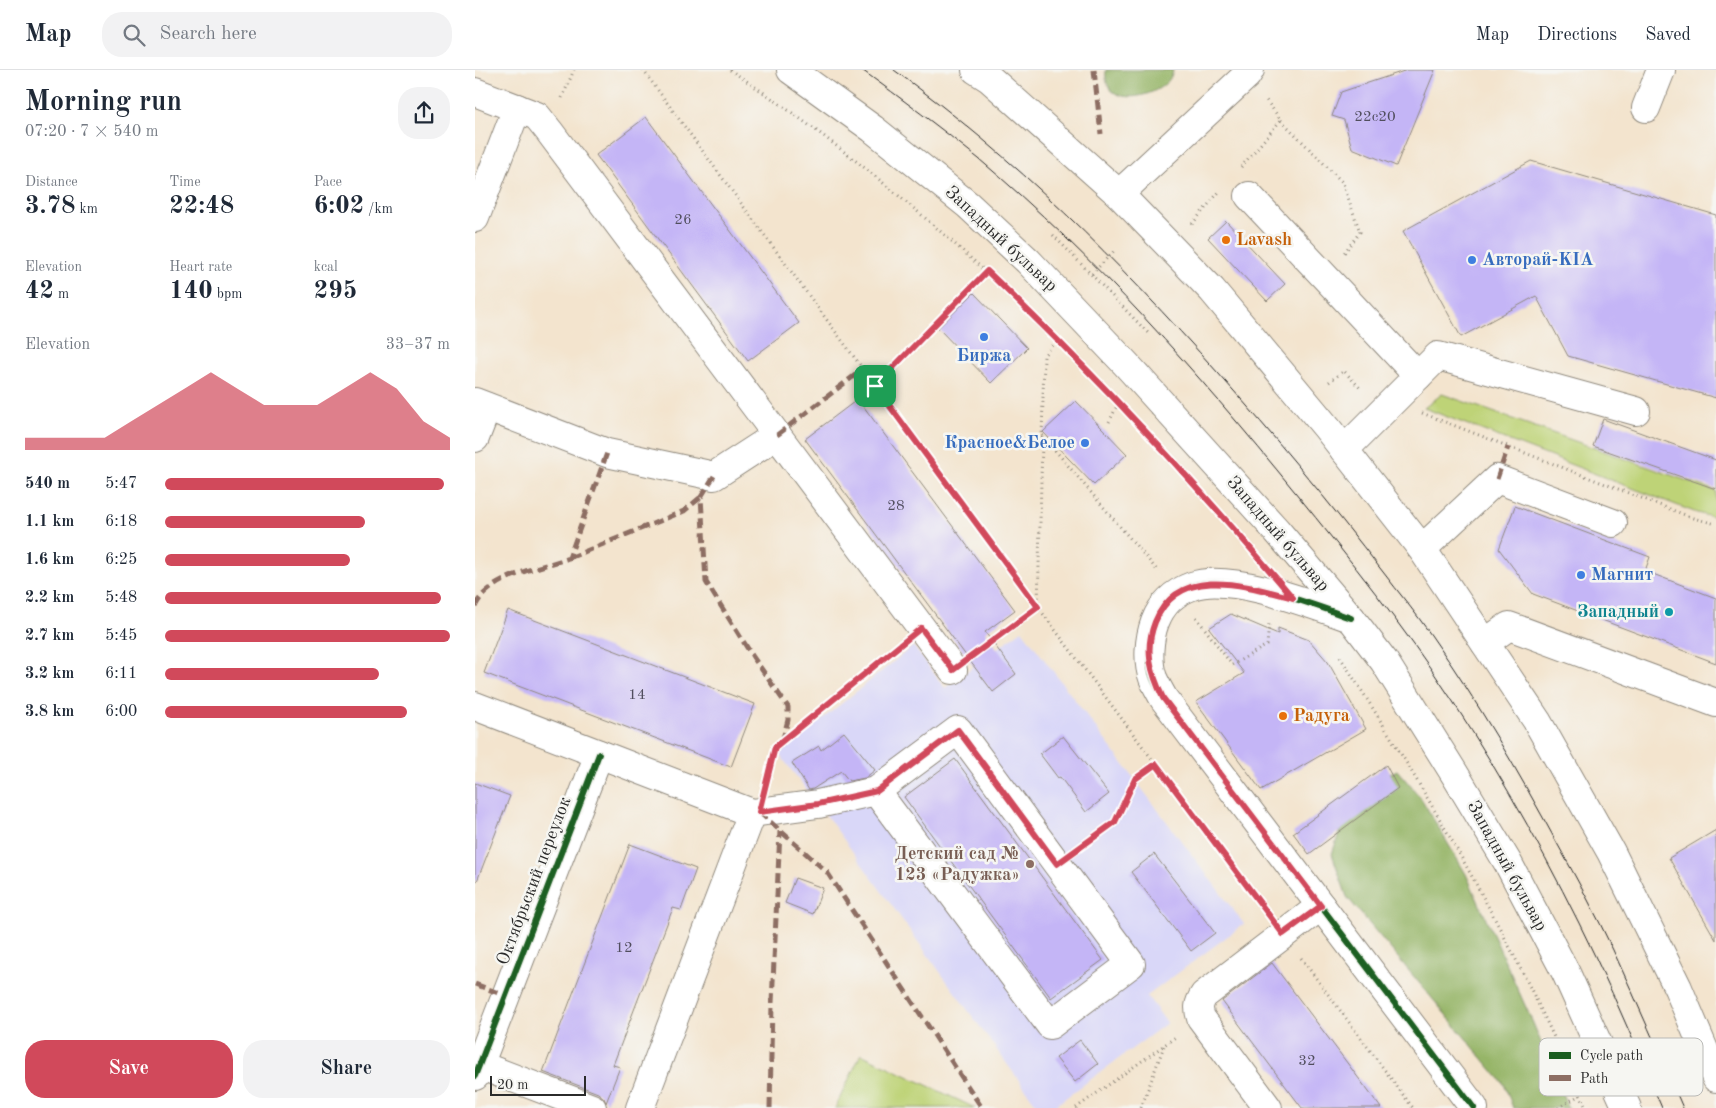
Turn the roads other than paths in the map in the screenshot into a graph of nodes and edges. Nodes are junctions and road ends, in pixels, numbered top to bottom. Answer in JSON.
{"nodes":[{"id":1,"x":791,"y":70,"type":"edge"},
{"id":2,"x":977,"y":70,"type":"edge"},
{"id":3,"x":1661,"y":70,"type":"edge"},
{"id":4,"x":1249,"y":72,"type":"edge"},
{"id":5,"x":475,"y":92,"type":"edge"},
{"id":6,"x":517,"y":108,"type":"junction"},
{"id":7,"x":1646,"y":108,"type":"dead end"},
{"id":8,"x":1119,"y":194,"type":"junction"},
{"id":9,"x":1249,"y":196,"type":"dead end"},
{"id":10,"x":475,"y":218,"type":"edge"},
{"id":11,"x":1418,"y":376,"type":"junction"},
{"id":12,"x":481,"y":404,"type":"edge"},
{"id":13,"x":1636,"y":411,"type":"dead end"},
{"id":14,"x":777,"y":435,"type":"junction"},
{"id":15,"x":475,"y":438,"type":"edge"},
{"id":16,"x":1343,"y":450,"type":"junction"},
{"id":17,"x":1613,"y":523,"type":"dead end"},
{"id":18,"x":1422,"y":550,"type":"junction"},
{"id":19,"x":1351,"y":618,"type":"junction"},
{"id":20,"x":1485,"y":643,"type":"junction"},
{"id":21,"x":953,"y":670,"type":"road end"},
{"id":22,"x":1716,"y":703,"type":"edge"},
{"id":23,"x":475,"y":706,"type":"edge"},
{"id":24,"x":599,"y":754,"type":"junction"},
{"id":25,"x":877,"y":791,"type":"junction"},
{"id":26,"x":755,"y":813,"type":"junction"},
{"id":27,"x":1321,"y":906,"type":"junction"},
{"id":28,"x":1595,"y":1038,"type":"edge"},
{"id":29,"x":1699,"y":1038,"type":"edge"},
{"id":30,"x":1703,"y":1047,"type":"edge"},
{"id":31,"x":477,"y":1071,"type":"edge"},
{"id":32,"x":1716,"y":1078,"type":"edge"},
{"id":33,"x":1622,"y":1096,"type":"edge"},
{"id":34,"x":592,"y":1108,"type":"edge"},
{"id":35,"x":640,"y":1108,"type":"edge"},
{"id":36,"x":1268,"y":1108,"type":"edge"},
{"id":37,"x":1474,"y":1108,"type":"edge"},
{"id":38,"x":1627,"y":1108,"type":"edge"}],
"edges":[{"from":1,"to":19,"type":"main road","name":"Западный бульвар"},
{"from":2,"to":8,"type":"main road"},
{"from":3,"to":7,"type":"main road"},
{"from":4,"to":8,"type":"main road"},
{"from":5,"to":6,"type":"main road"},
{"from":6,"to":10,"type":"main road"},
{"from":6,"to":14,"type":"main road"},
{"from":8,"to":16,"type":"main road"},
{"from":9,"to":11,"type":"main road"},
{"from":11,"to":13,"type":"main road"},
{"from":11,"to":16,"type":"main road"},
{"from":12,"to":14,"type":"main road"},
{"from":12,"to":15,"type":"main road"},
{"from":14,"to":21,"type":"main road"},
{"from":16,"to":18,"type":"main road"},
{"from":17,"to":18,"type":"main road"},
{"from":18,"to":20,"type":"main road"},
{"from":19,"to":27,"type":"main road"},
{"from":19,"to":28,"type":"main road","name":"Западный бульвар"},
{"from":20,"to":22,"type":"main road"},
{"from":20,"to":29,"type":"main road"},
{"from":23,"to":24,"type":"main road"},
{"from":24,"to":26,"type":"main road"},
{"from":24,"to":31,"type":"main road","name":"Октябрьский переулок"},
{"from":25,"to":25,"type":"main road"},
{"from":25,"to":26,"type":"main road"},
{"from":26,"to":35,"type":"main road"},
{"from":27,"to":36,"type":"main road"},
{"from":27,"to":37,"type":"main road"},
{"from":30,"to":32,"type":"main road"},
{"from":31,"to":34,"type":"main road"},
{"from":33,"to":38,"type":"main road","name":"Западный бульвар"}]}
